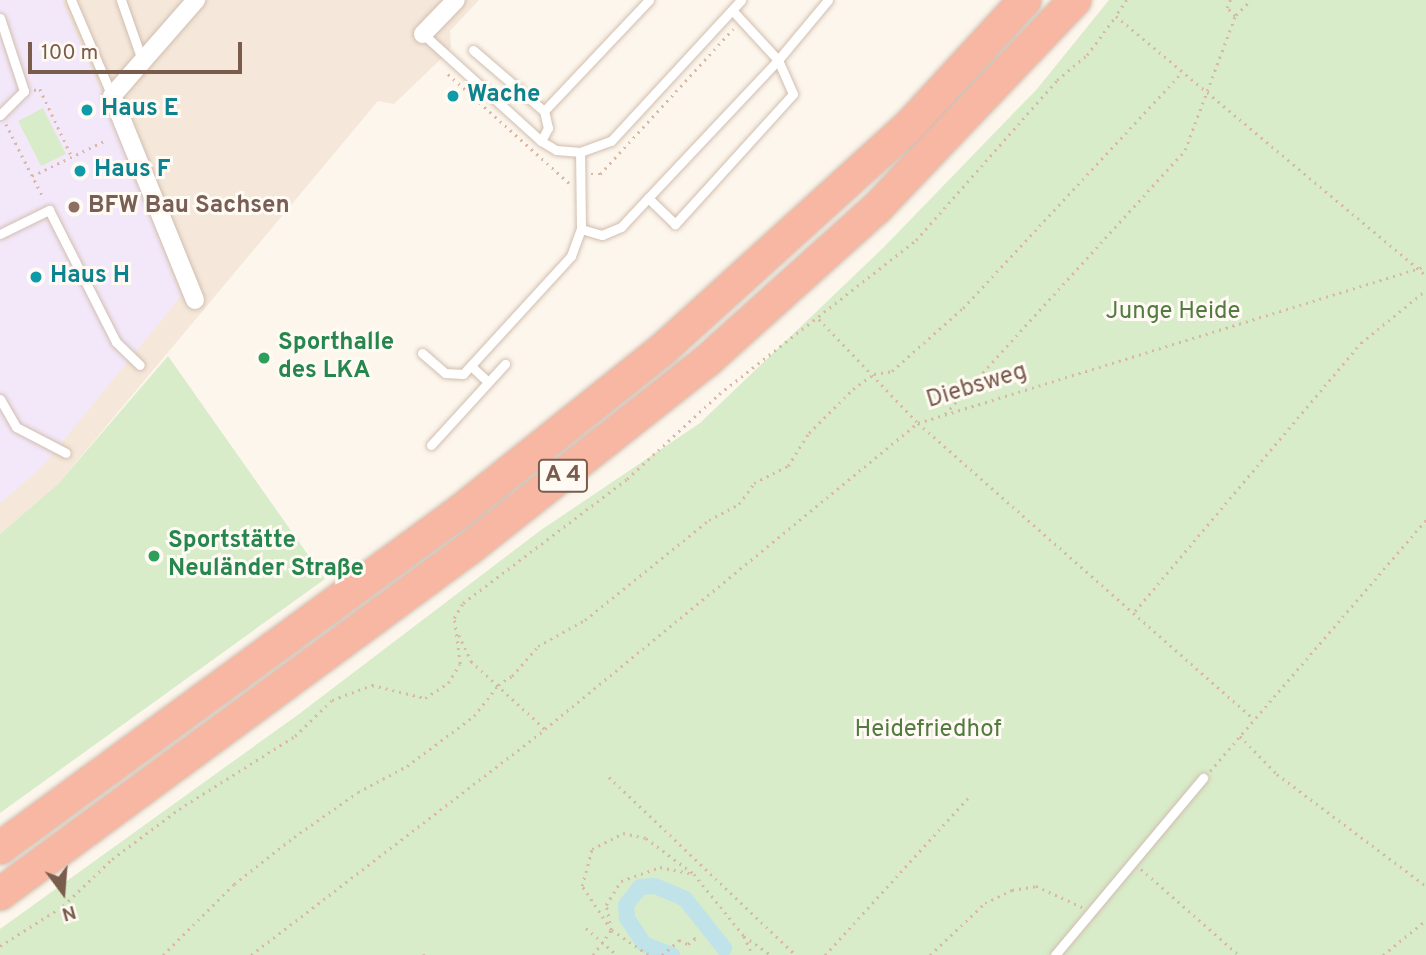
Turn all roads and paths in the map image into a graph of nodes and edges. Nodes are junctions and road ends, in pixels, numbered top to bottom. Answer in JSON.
{"nodes":[{"id":1,"x":71,"y":0,"type":"edge"},
{"id":2,"x":121,"y":0,"type":"edge"},
{"id":3,"x":197,"y":0,"type":"edge"},
{"id":4,"x":456,"y":0,"type":"edge"},
{"id":5,"x":649,"y":0,"type":"edge"},
{"id":6,"x":741,"y":0,"type":"edge"},
{"id":7,"x":828,"y":0,"type":"edge"},
{"id":8,"x":1075,"y":0,"type":"edge"},
{"id":9,"x":1126,"y":0,"type":"edge"},
{"id":10,"x":1230,"y":0,"type":"edge"},
{"id":11,"x":1251,"y":0,"type":"edge"},
{"id":12,"x":1023,"y":1,"type":"edge"},
{"id":13,"x":732,"y":10,"type":"junction"},
{"id":14,"x":1116,"y":16,"type":"junction"},
{"id":15,"x":1235,"y":16,"type":"junction"},
{"id":16,"x":0,"y":18,"type":"edge"},
{"id":17,"x":741,"y":20,"type":"junction"},
{"id":18,"x":423,"y":34,"type":"joint"},
{"id":19,"x":472,"y":50,"type":"dead end"},
{"id":20,"x":142,"y":60,"type":"junction"},
{"id":21,"x":778,"y":60,"type":"junction"},
{"id":22,"x":1181,"y":73,"type":"junction"},
{"id":23,"x":24,"y":91,"type":"junction"},
{"id":24,"x":1209,"y":95,"type":"junction"},
{"id":25,"x":111,"y":96,"type":"junction"},
{"id":26,"x":544,"y":111,"type":"junction"},
{"id":27,"x":1,"y":115,"type":"edge"},
{"id":28,"x":104,"y":141,"type":"dead end"},
{"id":29,"x":541,"y":141,"type":"junction"},
{"id":30,"x":580,"y":152,"type":"junction"},
{"id":31,"x":72,"y":157,"type":"junction"},
{"id":32,"x":580,"y":174,"type":"junction"},
{"id":33,"x":32,"y":176,"type":"junction"},
{"id":34,"x":648,"y":198,"type":"junction"},
{"id":35,"x":49,"y":210,"type":"junction"},
{"id":36,"x":581,"y":229,"type":"junction"},
{"id":37,"x":0,"y":234,"type":"edge"},
{"id":38,"x":1426,"y":266,"type":"edge"},
{"id":39,"x":1415,"y":268,"type":"junction"},
{"id":40,"x":1426,"y":275,"type":"edge"},
{"id":41,"x":1426,"y":290,"type":"edge"},
{"id":42,"x":195,"y":300,"type":"dead end"},
{"id":43,"x":818,"y":318,"type":"junction"},
{"id":44,"x":422,"y":353,"type":"dead end"},
{"id":45,"x":505,"y":364,"type":"dead end"},
{"id":46,"x":140,"y":365,"type":"dead end"},
{"id":47,"x":471,"y":366,"type":"junction"},
{"id":48,"x":874,"y":374,"type":"junction"},
{"id":49,"x":488,"y":382,"type":"junction"},
{"id":50,"x":0,"y":399,"type":"edge"},
{"id":51,"x":943,"y":416,"type":"junction"},
{"id":52,"x":918,"y":424,"type":"junction"},
{"id":53,"x":431,"y":445,"type":"dead end"},
{"id":54,"x":66,"y":453,"type":"dead end"},
{"id":55,"x":1426,"y":520,"type":"edge"},
{"id":56,"x":1135,"y":611,"type":"junction"},
{"id":57,"x":457,"y":631,"type":"junction"},
{"id":58,"x":498,"y":684,"type":"junction"},
{"id":59,"x":1254,"y":719,"type":"junction"},
{"id":60,"x":545,"y":729,"type":"junction"},
{"id":61,"x":1240,"y":736,"type":"junction"},
{"id":62,"x":609,"y":777,"type":"dead end"},
{"id":63,"x":1203,"y":779,"type":"joint"},
{"id":64,"x":968,"y":798,"type":"dead end"},
{"id":65,"x":0,"y":848,"type":"edge"},
{"id":66,"x":1133,"y":862,"type":"junction"},
{"id":67,"x":694,"y":874,"type":"junction"},
{"id":68,"x":1426,"y":886,"type":"edge"},
{"id":69,"x":0,"y":894,"type":"edge"},
{"id":70,"x":1091,"y":911,"type":"junction"},
{"id":71,"x":1426,"y":920,"type":"edge"},
{"id":72,"x":586,"y":928,"type":"dead end"},
{"id":73,"x":611,"y":930,"type":"junction"},
{"id":74,"x":690,"y":935,"type":"dead end"},
{"id":75,"x":744,"y":936,"type":"junction"},
{"id":76,"x":603,"y":942,"type":"junction"},
{"id":77,"x":0,"y":946,"type":"edge"},
{"id":78,"x":163,"y":955,"type":"edge"},
{"id":79,"x":251,"y":955,"type":"edge"},
{"id":80,"x":593,"y":955,"type":"edge"},
{"id":81,"x":617,"y":955,"type":"edge"},
{"id":82,"x":648,"y":955,"type":"edge"},
{"id":83,"x":662,"y":955,"type":"edge"},
{"id":84,"x":753,"y":955,"type":"edge"},
{"id":85,"x":771,"y":955,"type":"edge"},
{"id":86,"x":796,"y":955,"type":"edge"},
{"id":87,"x":825,"y":955,"type":"edge"},
{"id":88,"x":930,"y":955,"type":"edge"},
{"id":89,"x":1055,"y":955,"type":"edge"},
{"id":90,"x":1239,"y":955,"type":"edge"},
{"id":91,"x":1383,"y":955,"type":"edge"}],
"edges":[{"from":1,"to":25,"type":"lane"},
{"from":2,"to":20,"type":"lane"},
{"from":3,"to":20,"type":"street"},
{"from":4,"to":18,"type":"street"},
{"from":5,"to":26,"type":"lane"},
{"from":6,"to":13,"type":"lane"},
{"from":7,"to":21,"type":"lane"},
{"from":8,"to":69,"type":"highway","number":"A 4"},
{"from":9,"to":14,"type":"path"},
{"from":10,"to":15,"type":"path"},
{"from":11,"to":15,"type":"path"},
{"from":12,"to":65,"type":"highway","number":"A 4"},
{"from":13,"to":17,"type":"lane"},
{"from":13,"to":30,"type":"lane"},
{"from":14,"to":22,"type":"path"},
{"from":14,"to":43,"type":"path"},
{"from":15,"to":24,"type":"path"},
{"from":16,"to":23,"type":"lane"},
{"from":17,"to":21,"type":"lane"},
{"from":17,"to":32,"type":"path"},
{"from":18,"to":29,"type":"lane"},
{"from":19,"to":26,"type":"lane"},
{"from":20,"to":25,"type":"street"},
{"from":21,"to":34,"type":"lane"},
{"from":21,"to":34,"type":"lane"},
{"from":22,"to":24,"type":"path"},
{"from":22,"to":48,"type":"path"},
{"from":23,"to":27,"type":"lane"},
{"from":23,"to":31,"type":"path"},
{"from":24,"to":39,"type":"path"},
{"from":24,"to":51,"type":"path"},
{"from":25,"to":42,"type":"street"},
{"from":26,"to":29,"type":"lane"},
{"from":27,"to":33,"type":"path"},
{"from":28,"to":31,"type":"path"},
{"from":29,"to":30,"type":"lane"},
{"from":30,"to":32,"type":"lane"},
{"from":31,"to":33,"type":"path"},
{"from":32,"to":36,"type":"lane"},
{"from":33,"to":35,"type":"path"},
{"from":34,"to":36,"type":"lane"},
{"from":35,"to":37,"type":"lane"},
{"from":35,"to":46,"type":"lane"},
{"from":36,"to":47,"type":"lane"},
{"from":38,"to":39,"type":"path","name":"Diebsweg"},
{"from":39,"to":40,"type":"path"},
{"from":39,"to":51,"type":"path","name":"Diebsweg"},
{"from":41,"to":56,"type":"path"},
{"from":43,"to":48,"type":"path"},
{"from":43,"to":57,"type":"path"},
{"from":44,"to":47,"type":"lane"},
{"from":45,"to":49,"type":"lane"},
{"from":47,"to":49,"type":"lane"},
{"from":48,"to":52,"type":"path"},
{"from":48,"to":58,"type":"path"},
{"from":49,"to":53,"type":"lane"},
{"from":50,"to":54,"type":"lane"},
{"from":51,"to":52,"type":"path","name":"Diebsweg"},
{"from":52,"to":56,"type":"path"},
{"from":52,"to":60,"type":"path","name":"Diebsweg"},
{"from":55,"to":59,"type":"path"},
{"from":56,"to":59,"type":"path"},
{"from":57,"to":58,"type":"path"},
{"from":57,"to":77,"type":"path"},
{"from":58,"to":60,"type":"path"},
{"from":58,"to":78,"type":"path"},
{"from":59,"to":61,"type":"path"},
{"from":60,"to":79,"type":"path","name":"Diebsweg"},
{"from":61,"to":63,"type":"path"},
{"from":61,"to":68,"type":"path"},
{"from":62,"to":86,"type":"path"},
{"from":63,"to":66,"type":"lane"},
{"from":64,"to":87,"type":"path"},
{"from":66,"to":70,"type":"lane"},
{"from":66,"to":90,"type":"path"},
{"from":67,"to":73,"type":"path"},
{"from":67,"to":73,"type":"path"},
{"from":67,"to":75,"type":"path"},
{"from":70,"to":88,"type":"path"},
{"from":70,"to":89,"type":"lane"},
{"from":71,"to":91,"type":"path"},
{"from":72,"to":76,"type":"path"},
{"from":73,"to":76,"type":"path"},
{"from":73,"to":82,"type":"path"},
{"from":74,"to":83,"type":"path"},
{"from":75,"to":84,"type":"path"},
{"from":75,"to":85,"type":"path"},
{"from":76,"to":80,"type":"path"},
{"from":76,"to":81,"type":"path"}]}
